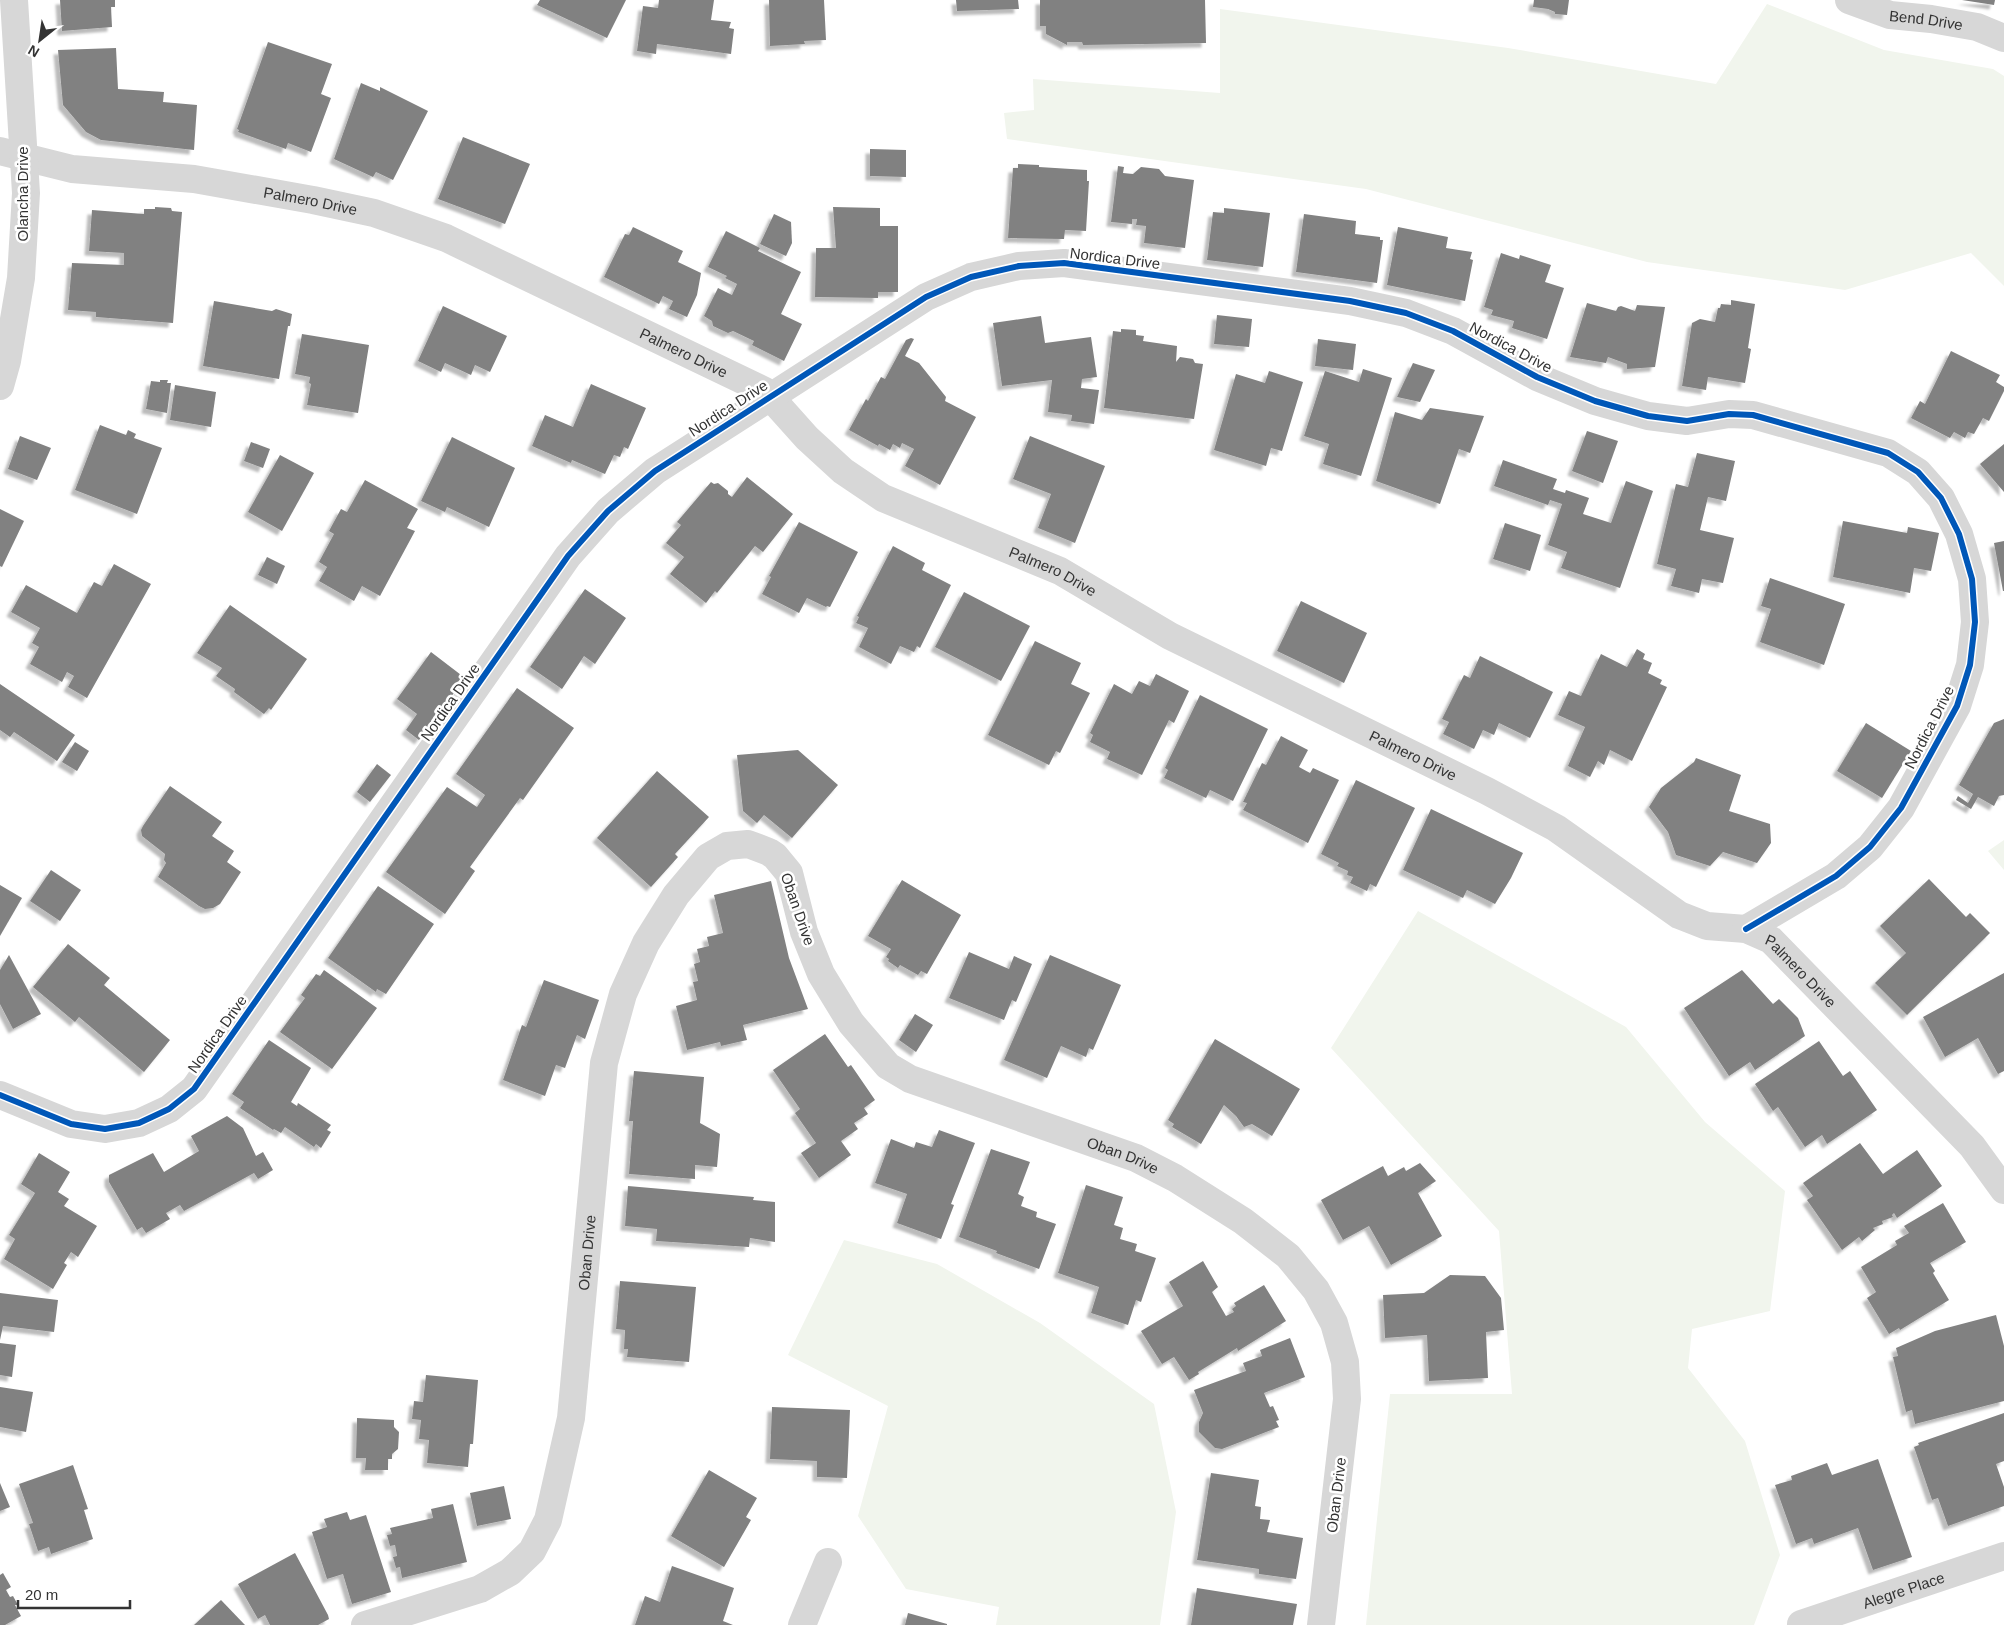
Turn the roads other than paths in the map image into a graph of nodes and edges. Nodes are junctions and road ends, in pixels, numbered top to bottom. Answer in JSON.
{"nodes":[{"id":1,"x":14,"y":0,"type":"edge"},
{"id":2,"x":1849,"y":0,"type":"edge"},
{"id":3,"x":2004,"y":38,"type":"edge"},
{"id":4,"x":12,"y":154,"type":"edge"},
{"id":5,"x":0,"y":386,"type":"edge"},
{"id":6,"x":770,"y":396,"type":"junction"},
{"id":7,"x":1746,"y":929,"type":"junction"},
{"id":8,"x":0,"y":1095,"type":"edge"},
{"id":9,"x":2004,"y":1190,"type":"edge"},
{"id":10,"x":2004,"y":1556,"type":"edge"},
{"id":11,"x":828,"y":1562,"type":"dead end"},
{"id":12,"x":1801,"y":1624,"type":"edge"},
{"id":13,"x":365,"y":1625,"type":"edge"},
{"id":14,"x":802,"y":1625,"type":"edge"},
{"id":15,"x":1321,"y":1625,"type":"edge"}],
"edges":[{"from":1,"to":4,"type":"street","name":"Olancha Drive"},
{"from":2,"to":3,"type":"street","name":"Bend Drive"},
{"from":4,"to":5,"type":"street","name":"Olancha Drive"},
{"from":4,"to":6,"type":"street","name":"Palmero Drive"},
{"from":6,"to":7,"type":"street","name":"Palmero Drive"},
{"from":6,"to":7,"type":"street","name":"Nordica Drive"},
{"from":6,"to":8,"type":"street","name":"Nordica Drive"},
{"from":7,"to":9,"type":"street","name":"Palmero Drive"},
{"from":10,"to":12,"type":"street","name":"Alegre Place"},
{"from":11,"to":14,"type":"street"},
{"from":13,"to":15,"type":"street","name":"Oban Drive"}]}
